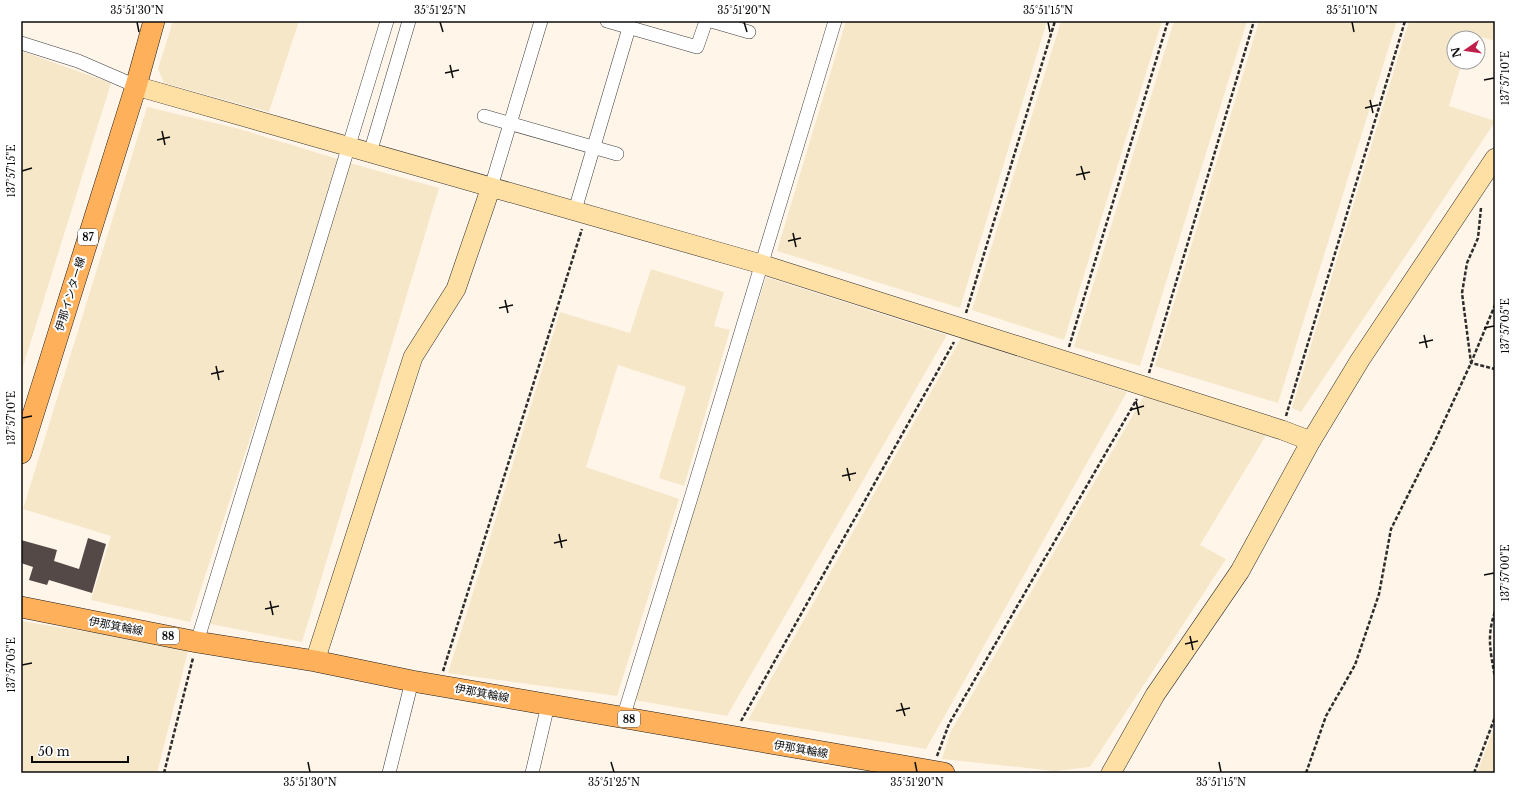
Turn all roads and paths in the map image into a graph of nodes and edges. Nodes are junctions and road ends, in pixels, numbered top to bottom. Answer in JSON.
{"nodes":[{"id":1,"x":154,"y":21,"type":"edge"},
{"id":2,"x":387,"y":21,"type":"edge"},
{"id":3,"x":409,"y":21,"type":"edge"},
{"id":4,"x":541,"y":21,"type":"edge"},
{"id":5,"x":607,"y":21,"type":"edge"},
{"id":6,"x":706,"y":21,"type":"edge"},
{"id":7,"x":711,"y":21,"type":"edge"},
{"id":8,"x":835,"y":21,"type":"edge"},
{"id":9,"x":1055,"y":21,"type":"edge"},
{"id":10,"x":1168,"y":21,"type":"edge"},
{"id":11,"x":1254,"y":21,"type":"edge"},
{"id":12,"x":1405,"y":21,"type":"edge"},
{"id":13,"x":629,"y":28,"type":"junction"},
{"id":14,"x":749,"y":32,"type":"dead end"},
{"id":15,"x":21,"y":43,"type":"edge"},
{"id":16,"x":136,"y":86,"type":"junction"},
{"id":17,"x":484,"y":116,"type":"dead end"},
{"id":18,"x":510,"y":123,"type":"junction"},
{"id":19,"x":348,"y":146,"type":"junction"},
{"id":20,"x":594,"y":147,"type":"junction"},
{"id":21,"x":370,"y":153,"type":"junction"},
{"id":22,"x":617,"y":154,"type":"dead end"},
{"id":23,"x":1495,"y":158,"type":"edge"},
{"id":24,"x":1478,"y":182,"type":"junction"},
{"id":25,"x":490,"y":187,"type":"junction"},
{"id":26,"x":581,"y":212,"type":"junction"},
{"id":27,"x":761,"y":264,"type":"junction"},
{"id":28,"x":1495,"y":304,"type":"edge"},
{"id":29,"x":961,"y":329,"type":"junction"},
{"id":30,"x":1064,"y":360,"type":"junction"},
{"id":31,"x":1471,"y":363,"type":"junction"},
{"id":32,"x":1495,"y":369,"type":"edge"},
{"id":33,"x":1144,"y":387,"type":"junction"},
{"id":34,"x":1282,"y":430,"type":"junction"},
{"id":35,"x":1311,"y":441,"type":"junction"},
{"id":36,"x":21,"y":453,"type":"edge"},
{"id":37,"x":21,"y":607,"type":"edge"},
{"id":38,"x":1495,"y":612,"type":"edge"},
{"id":39,"x":197,"y":642,"type":"junction"},
{"id":40,"x":315,"y":661,"type":"junction"},
{"id":41,"x":1495,"y":678,"type":"edge"},
{"id":42,"x":412,"y":681,"type":"junction"},
{"id":43,"x":438,"y":685,"type":"junction"},
{"id":44,"x":548,"y":705,"type":"junction"},
{"id":45,"x":1495,"y":717,"type":"edge"},
{"id":46,"x":623,"y":718,"type":"junction"},
{"id":47,"x":732,"y":737,"type":"junction"},
{"id":48,"x":938,"y":772,"type":"edge"},
{"id":49,"x":164,"y":773,"type":"edge"},
{"id":50,"x":389,"y":773,"type":"edge"},
{"id":51,"x":532,"y":773,"type":"edge"},
{"id":52,"x":1111,"y":773,"type":"edge"},
{"id":53,"x":1306,"y":773,"type":"edge"},
{"id":54,"x":1474,"y":773,"type":"edge"}],
"edges":[{"from":1,"to":16,"type":"main road","name":"伊那インター線","number":"87"},
{"from":2,"to":19,"type":"street"},
{"from":3,"to":21,"type":"street"},
{"from":4,"to":18,"type":"street"},
{"from":5,"to":13,"type":"street"},
{"from":6,"to":13,"type":"street"},
{"from":7,"to":14,"type":"street"},
{"from":8,"to":27,"type":"street"},
{"from":9,"to":29,"type":"path"},
{"from":10,"to":30,"type":"path"},
{"from":11,"to":33,"type":"path"},
{"from":12,"to":34,"type":"path"},
{"from":13,"to":20,"type":"street"},
{"from":15,"to":16,"type":"street"},
{"from":16,"to":19,"type":"street"},
{"from":16,"to":36,"type":"main road","name":"伊那インター線","number":"87"},
{"from":17,"to":18,"type":"street"},
{"from":18,"to":20,"type":"street"},
{"from":18,"to":25,"type":"street"},
{"from":19,"to":21,"type":"street"},
{"from":19,"to":39,"type":"street"},
{"from":20,"to":22,"type":"street"},
{"from":20,"to":26,"type":"street"},
{"from":21,"to":25,"type":"street"},
{"from":23,"to":24,"type":"street"},
{"from":24,"to":31,"type":"path"},
{"from":24,"to":35,"type":"street"},
{"from":25,"to":26,"type":"street"},
{"from":25,"to":40,"type":"street"},
{"from":26,"to":27,"type":"street"},
{"from":26,"to":43,"type":"path"},
{"from":27,"to":29,"type":"street"},
{"from":27,"to":46,"type":"street"},
{"from":28,"to":31,"type":"path"},
{"from":29,"to":30,"type":"street"},
{"from":29,"to":47,"type":"path"},
{"from":30,"to":33,"type":"street"},
{"from":31,"to":32,"type":"path"},
{"from":31,"to":53,"type":"path"},
{"from":33,"to":34,"type":"street"},
{"from":33,"to":48,"type":"path"},
{"from":34,"to":35,"type":"street"},
{"from":35,"to":52,"type":"street"},
{"from":37,"to":39,"type":"main road","name":"伊那箕輪線","number":"88"},
{"from":38,"to":41,"type":"path"},
{"from":39,"to":40,"type":"main road","name":"伊那箕輪線","number":"88"},
{"from":39,"to":49,"type":"path"},
{"from":40,"to":42,"type":"main road","name":"伊那箕輪線","number":"88"},
{"from":42,"to":43,"type":"main road","name":"伊那箕輪線","number":"88"},
{"from":42,"to":50,"type":"street"},
{"from":43,"to":44,"type":"main road","name":"伊那箕輪線","number":"88"},
{"from":44,"to":46,"type":"main road","name":"伊那箕輪線","number":"88"},
{"from":44,"to":51,"type":"street"},
{"from":45,"to":54,"type":"path"},
{"from":46,"to":47,"type":"main road","name":"伊那箕輪線","number":"88"},
{"from":47,"to":48,"type":"main road","name":"伊那箕輪線","number":"88"}]}
